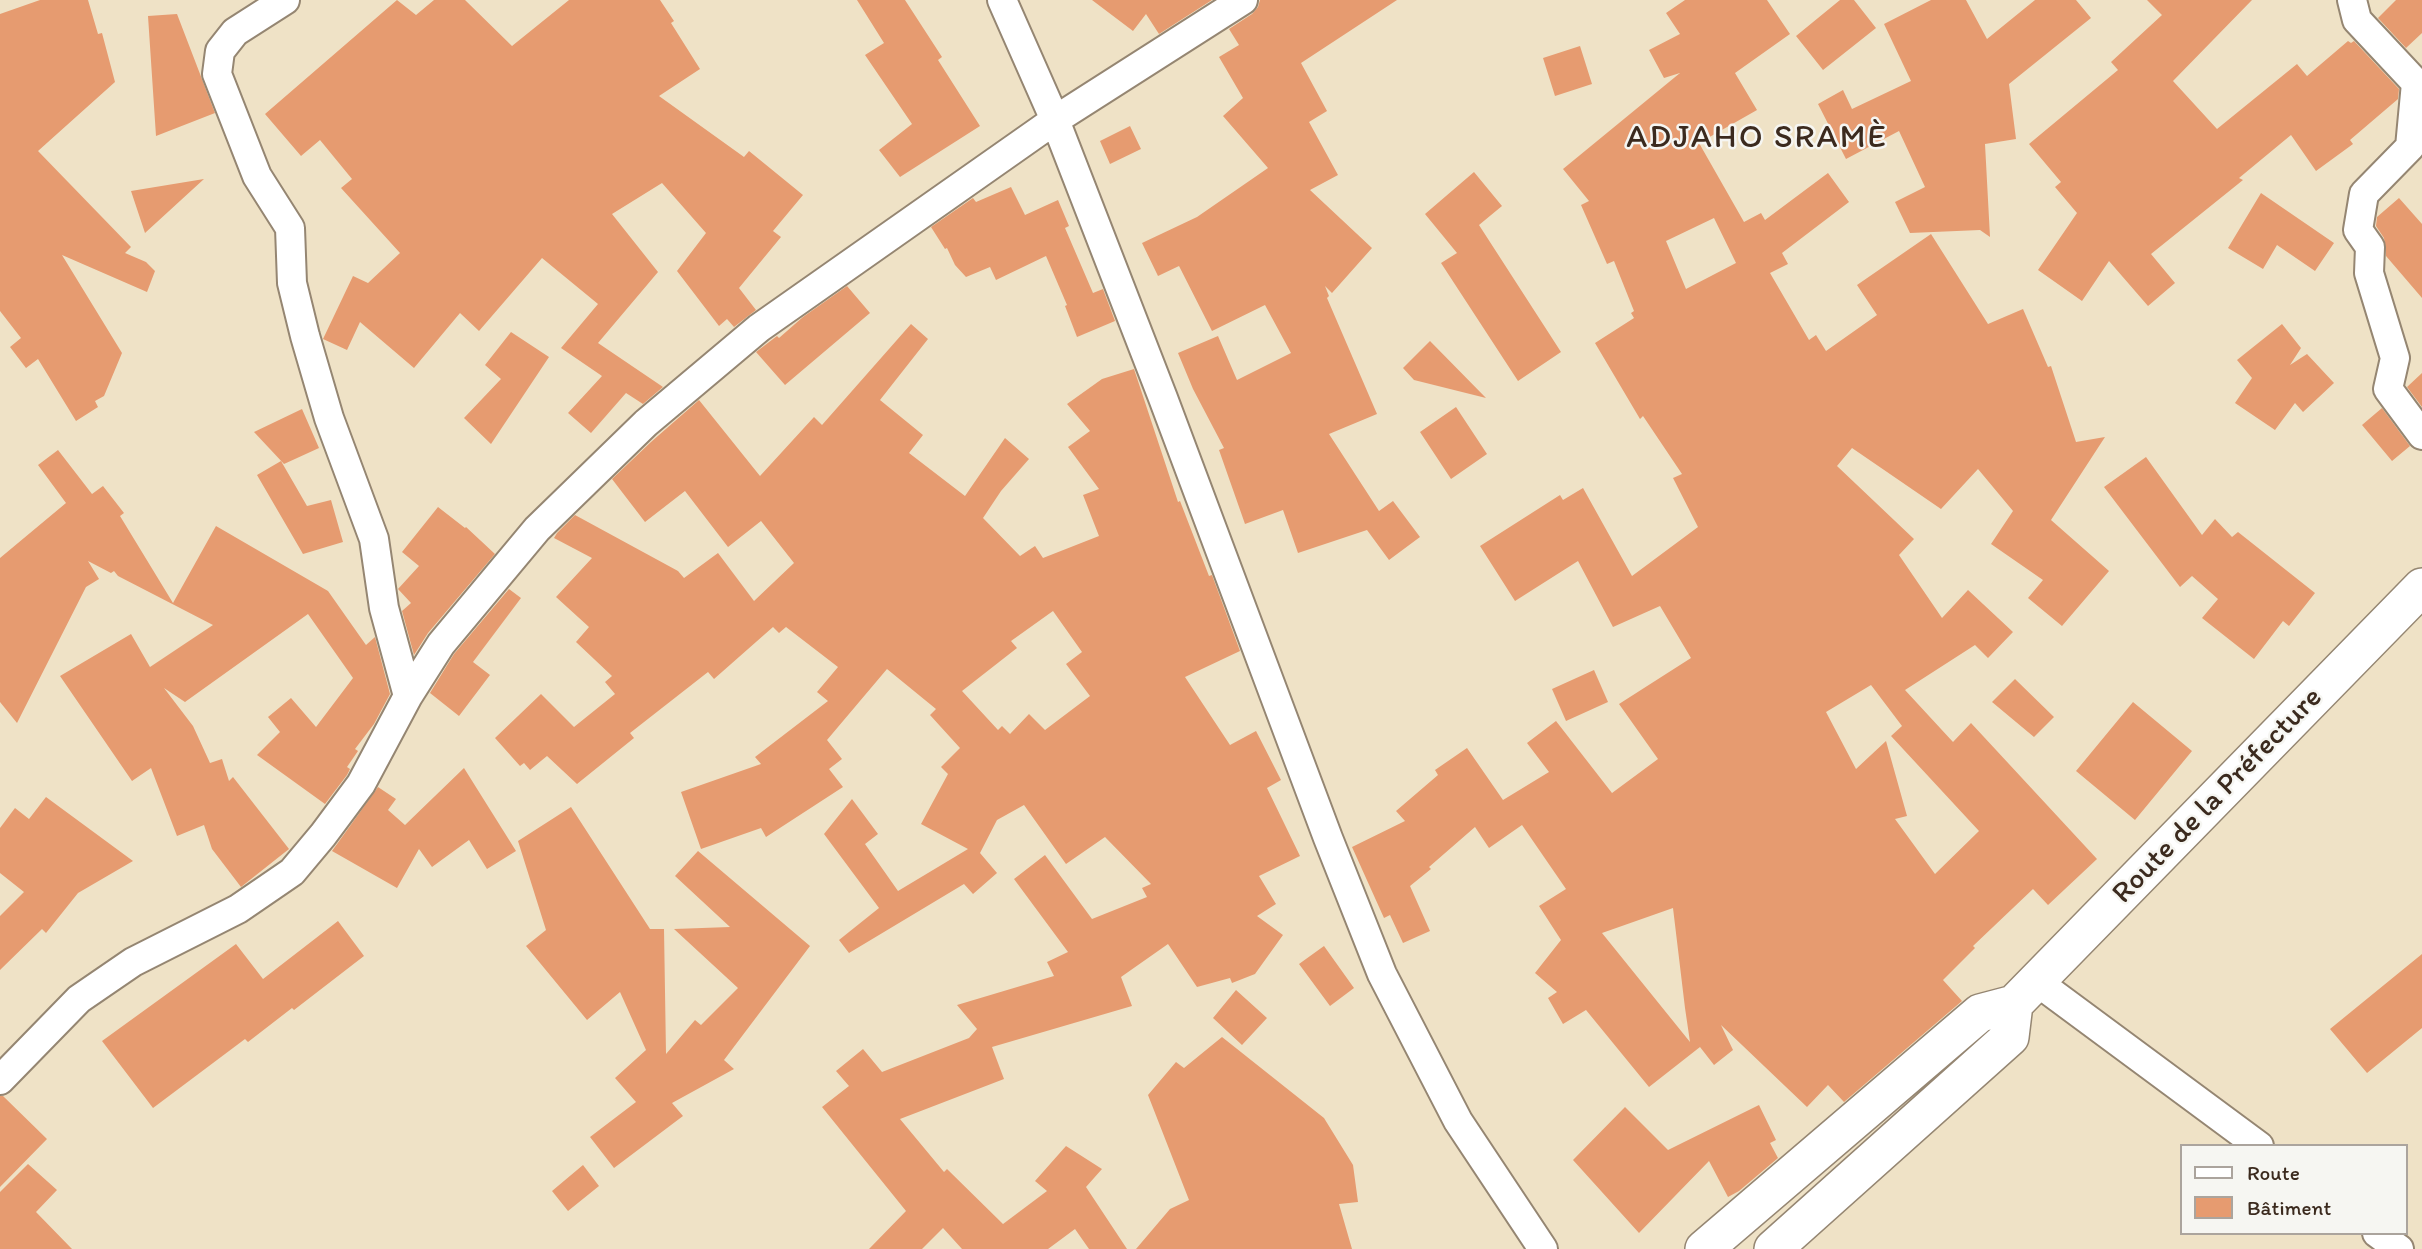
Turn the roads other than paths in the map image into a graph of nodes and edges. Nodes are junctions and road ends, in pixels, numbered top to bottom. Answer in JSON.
{"nodes":[{"id":1,"x":285,"y":0,"type":"edge"},
{"id":2,"x":1002,"y":0,"type":"edge"},
{"id":3,"x":1243,"y":0,"type":"edge"},
{"id":4,"x":2353,"y":0,"type":"edge"},
{"id":5,"x":1055,"y":120,"type":"junction"},
{"id":6,"x":2422,"y":435,"type":"edge"},
{"id":7,"x":2422,"y":587,"type":"edge"},
{"id":8,"x":408,"y":696,"type":"junction"},
{"id":9,"x":2025,"y":993,"type":"junction"},
{"id":10,"x":0,"y":1080,"type":"edge"},
{"id":11,"x":2256,"y":1144,"type":"edge"},
{"id":12,"x":2380,"y":1235,"type":"edge"},
{"id":13,"x":1543,"y":1249,"type":"edge"},
{"id":14,"x":1704,"y":1249,"type":"edge"},
{"id":15,"x":1773,"y":1249,"type":"edge"},
{"id":16,"x":2399,"y":1249,"type":"edge"}],
"edges":[{"from":1,"to":8,"type":"street"},
{"from":2,"to":5,"type":"street"},
{"from":3,"to":5,"type":"street"},
{"from":4,"to":6,"type":"street"},
{"from":5,"to":8,"type":"street"},
{"from":5,"to":13,"type":"street"},
{"from":7,"to":9,"type":"street","name":"Route de la Préfecture"},
{"from":8,"to":10,"type":"street"},
{"from":9,"to":11,"type":"street"},
{"from":9,"to":14,"type":"street"},
{"from":9,"to":15,"type":"street"},
{"from":12,"to":16,"type":"street"}]}
